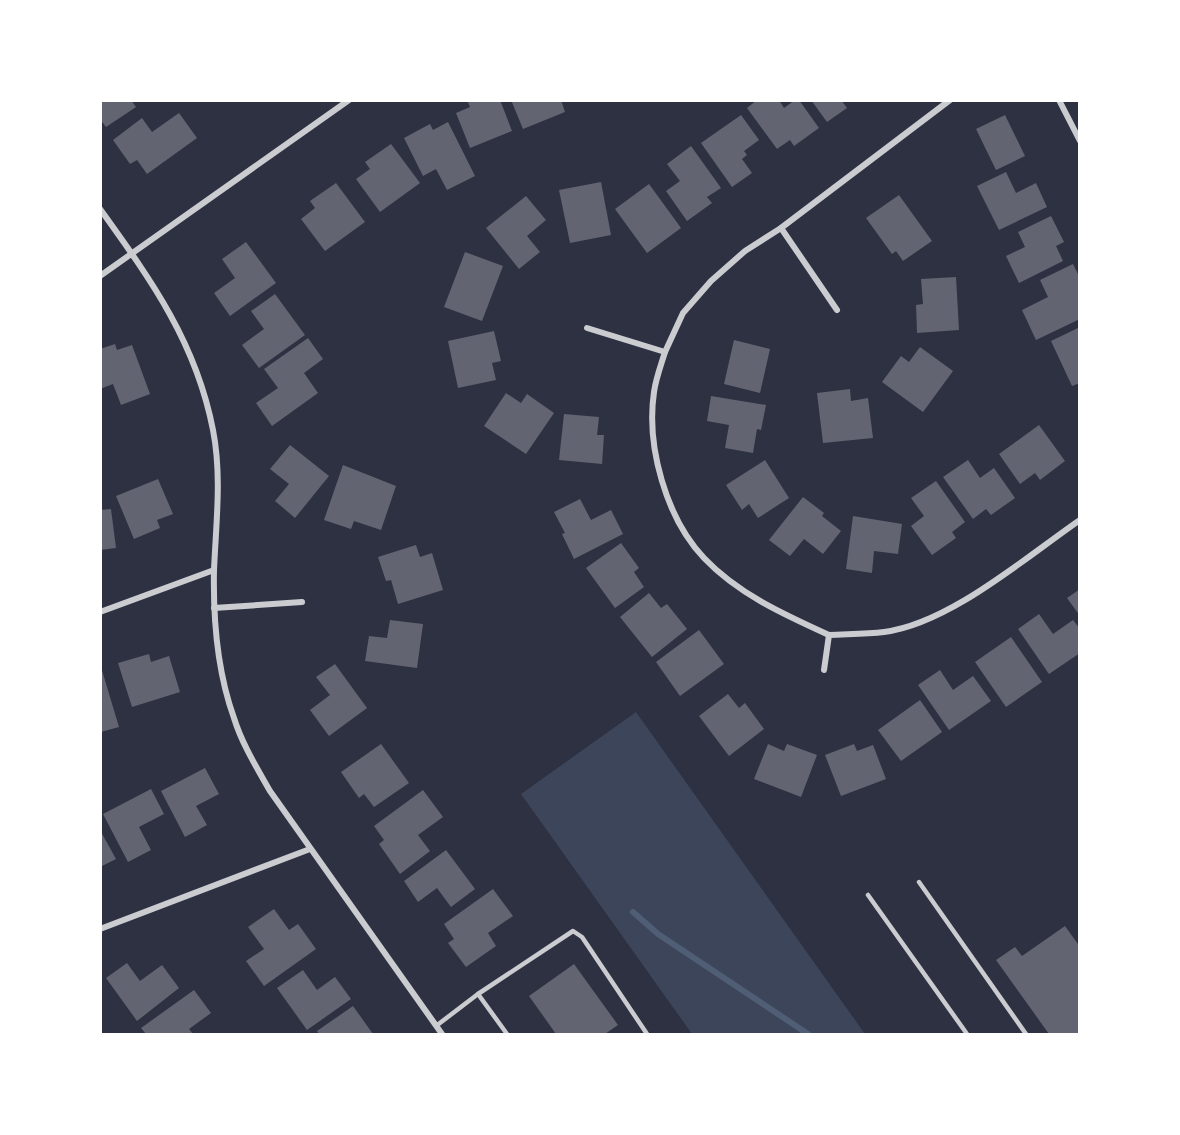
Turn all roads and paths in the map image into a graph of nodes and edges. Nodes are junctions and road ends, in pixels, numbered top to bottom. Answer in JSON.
{"nodes":[{"id":1,"x":349,"y":100,"type":"edge"},
{"id":2,"x":950,"y":100,"type":"edge"},
{"id":3,"x":1059,"y":100,"type":"edge"},
{"id":4,"x":1080,"y":141,"type":"edge"},
{"id":5,"x":100,"y":209,"type":"edge"},
{"id":6,"x":781,"y":228,"type":"junction"},
{"id":7,"x":132,"y":254,"type":"junction"},
{"id":8,"x":100,"y":276,"type":"edge"},
{"id":9,"x":837,"y":310,"type":"dead end"},
{"id":10,"x":587,"y":328,"type":"dead end"},
{"id":11,"x":665,"y":352,"type":"junction"},
{"id":12,"x":1080,"y":520,"type":"edge"},
{"id":13,"x":214,"y":570,"type":"junction"},
{"id":14,"x":302,"y":602,"type":"dead end"},
{"id":15,"x":214,"y":608,"type":"junction"},
{"id":16,"x":100,"y":612,"type":"edge"},
{"id":17,"x":829,"y":635,"type":"junction"},
{"id":18,"x":824,"y":670,"type":"dead end"},
{"id":19,"x":310,"y":849,"type":"junction"},
{"id":20,"x":919,"y":882,"type":"dead end"},
{"id":21,"x":868,"y":895,"type":"dead end"},
{"id":22,"x":100,"y":929,"type":"edge"},
{"id":23,"x":478,"y":994,"type":"junction"},
{"id":24,"x":436,"y":1026,"type":"junction"},
{"id":25,"x":442,"y":1035,"type":"edge"},
{"id":26,"x":507,"y":1035,"type":"edge"},
{"id":27,"x":647,"y":1035,"type":"edge"},
{"id":28,"x":967,"y":1035,"type":"edge"},
{"id":29,"x":1026,"y":1035,"type":"edge"}],
"edges":[{"from":1,"to":7,"type":"street"},
{"from":2,"to":6,"type":"street"},
{"from":3,"to":4,"type":"street"},
{"from":5,"to":7,"type":"street"},
{"from":6,"to":9,"type":"street"},
{"from":6,"to":11,"type":"street"},
{"from":7,"to":8,"type":"street"},
{"from":7,"to":13,"type":"street"},
{"from":10,"to":11,"type":"street"},
{"from":11,"to":17,"type":"street"},
{"from":12,"to":17,"type":"street"},
{"from":13,"to":15,"type":"street"},
{"from":13,"to":16,"type":"street"},
{"from":14,"to":15,"type":"street"},
{"from":15,"to":19,"type":"street"},
{"from":17,"to":18,"type":"street"},
{"from":19,"to":22,"type":"street"},
{"from":19,"to":24,"type":"street"},
{"from":20,"to":29,"type":"lane"},
{"from":21,"to":28,"type":"lane"},
{"from":23,"to":24,"type":"lane"},
{"from":23,"to":26,"type":"lane"},
{"from":23,"to":27,"type":"lane"},
{"from":24,"to":25,"type":"street"}]}
